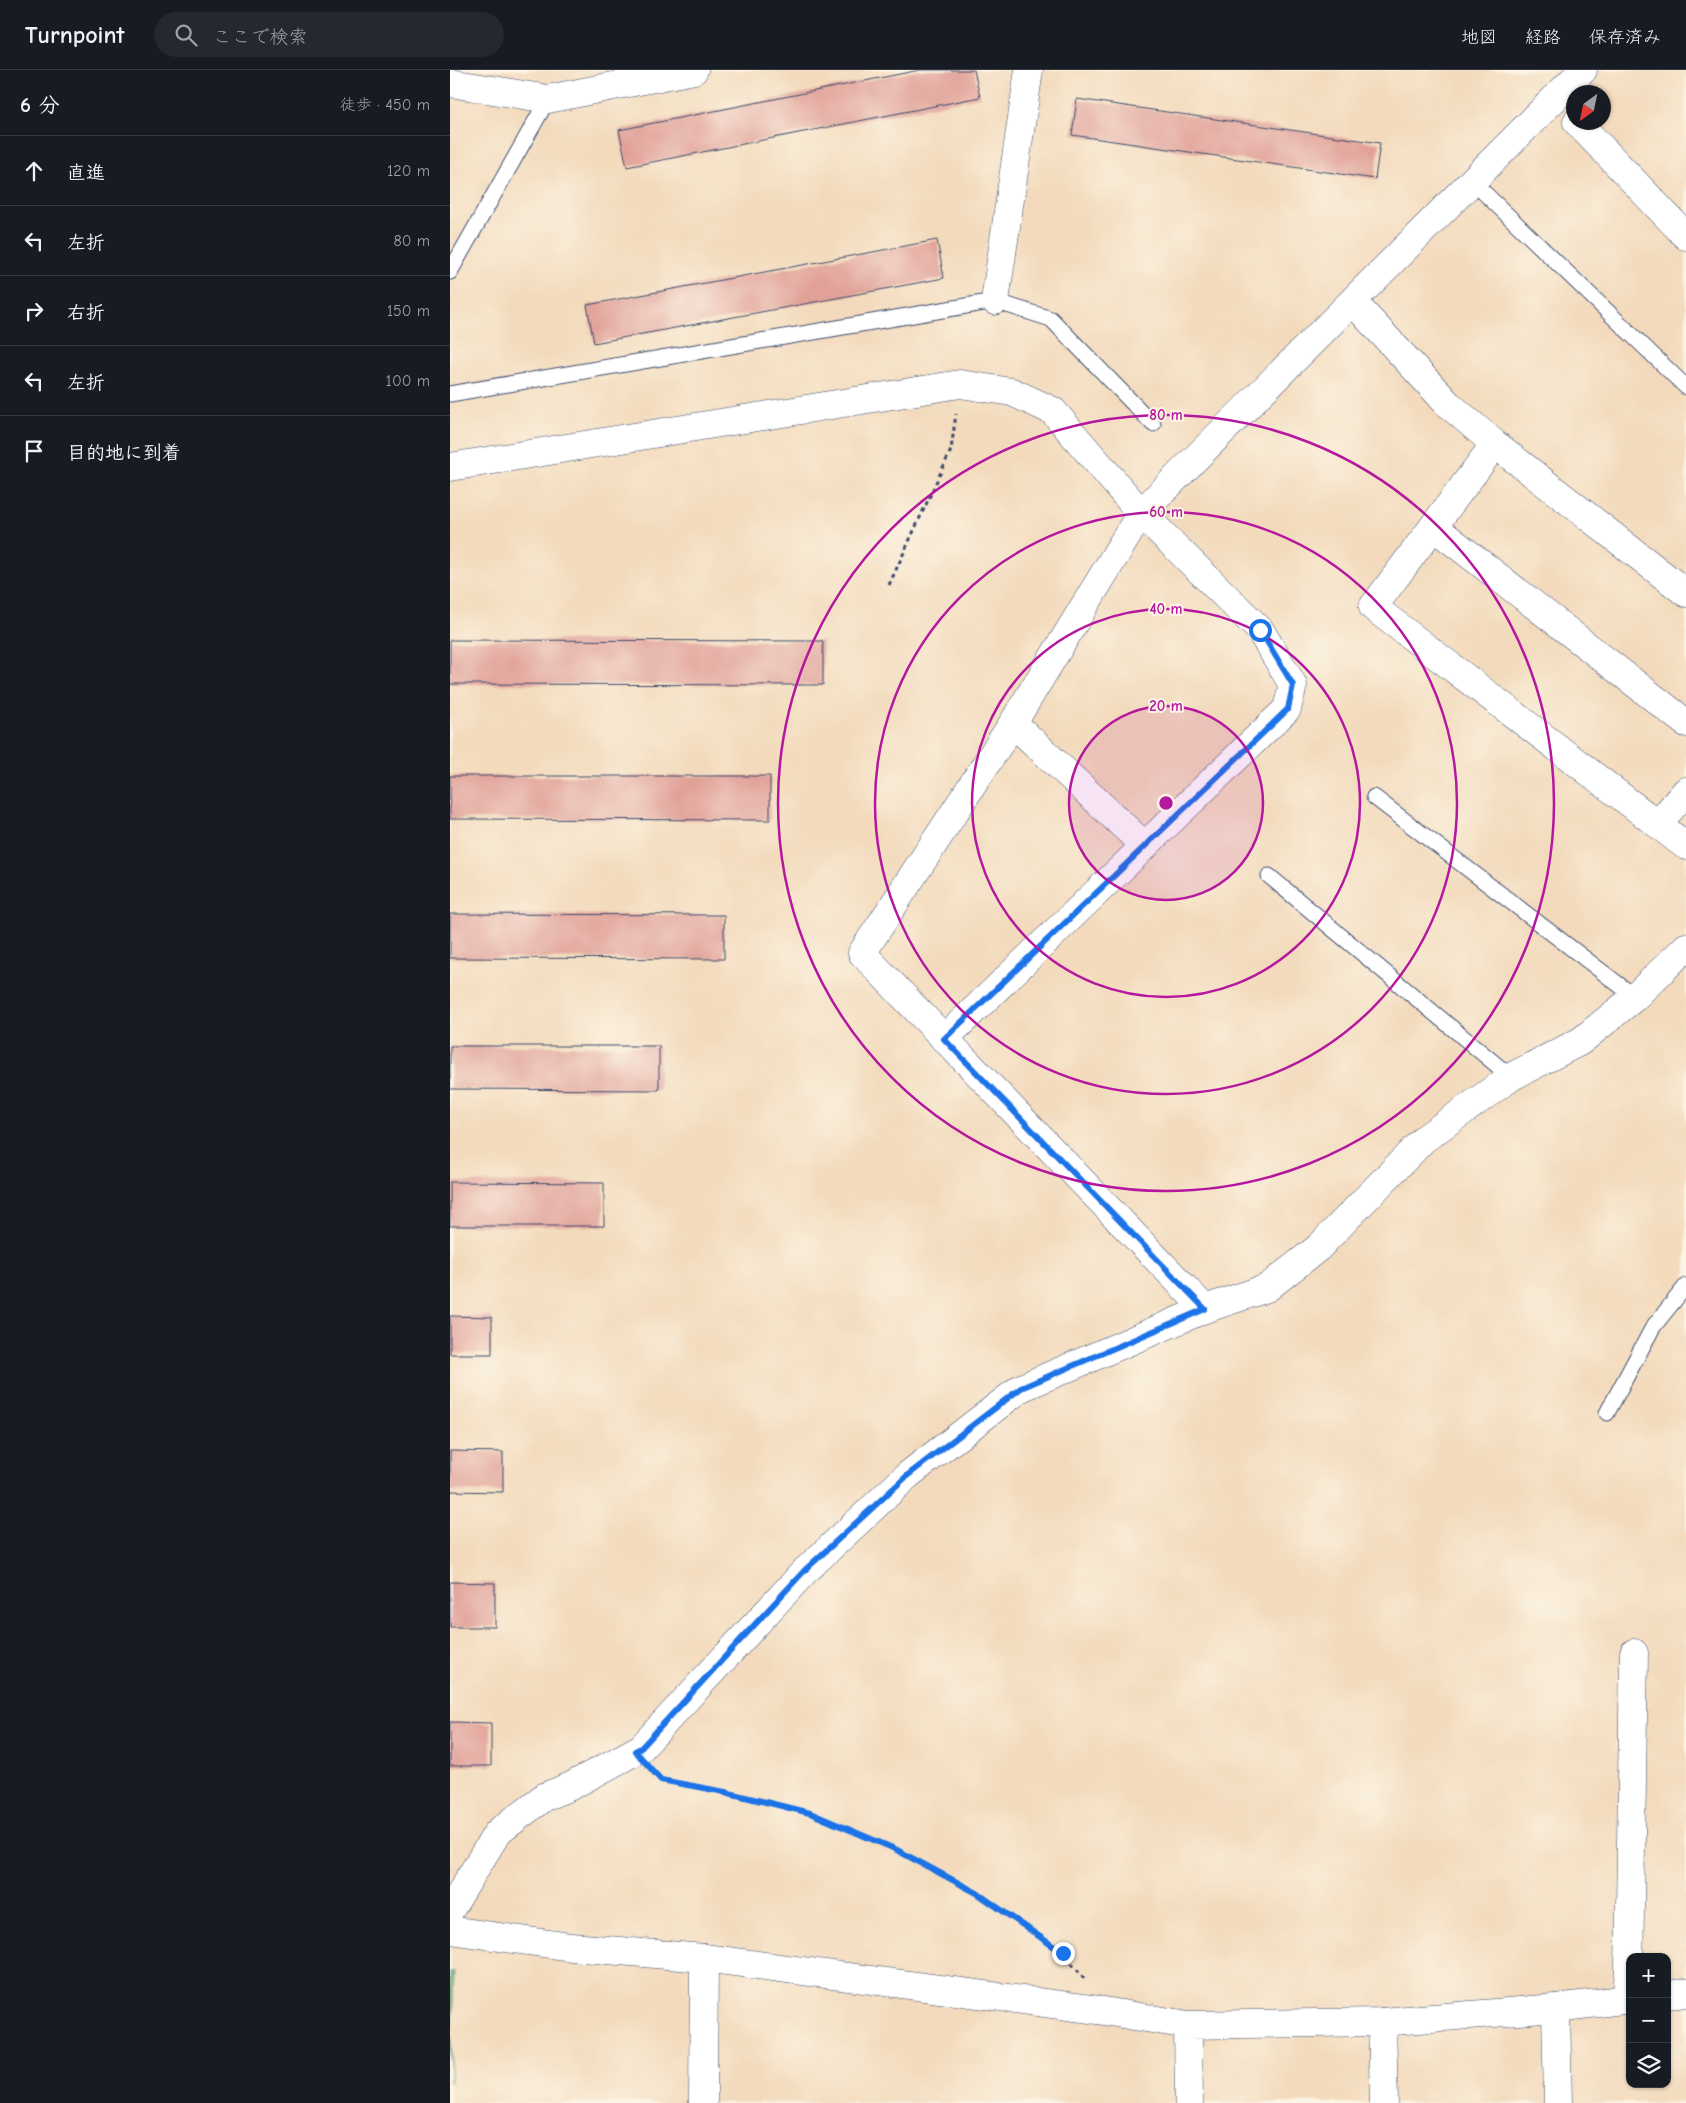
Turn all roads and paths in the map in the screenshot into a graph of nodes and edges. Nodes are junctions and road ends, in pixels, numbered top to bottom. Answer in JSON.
{"nodes":[{"id":1,"x":694,"y":70,"type":"edge"},
{"id":2,"x":1029,"y":70,"type":"edge"},
{"id":3,"x":1583,"y":70,"type":"edge"},
{"id":4,"x":450,"y":83,"type":"edge"},
{"id":5,"x":548,"y":99,"type":"junction"},
{"id":6,"x":1554,"y":99,"type":"junction"},
{"id":7,"x":1566,"y":111,"type":"edge"},
{"id":8,"x":1585,"y":130,"type":"edge"},
{"id":9,"x":1473,"y":182,"type":"junction"},
{"id":10,"x":1686,"y":236,"type":"edge"},
{"id":11,"x":450,"y":272,"type":"edge"},
{"id":12,"x":995,"y":301,"type":"junction"},
{"id":13,"x":1353,"y":302,"type":"junction"},
{"id":14,"x":960,"y":384,"type":"junction"},
{"id":15,"x":1686,"y":387,"type":"edge"},
{"id":16,"x":450,"y":394,"type":"edge"},
{"id":17,"x":1153,"y":424,"type":"dead end"},
{"id":18,"x":1495,"y":444,"type":"junction"},
{"id":19,"x":450,"y":468,"type":"edge"},
{"id":20,"x":1141,"y":513,"type":"junction"},
{"id":21,"x":1434,"y":526,"type":"junction"},
{"id":22,"x":889,"y":584,"type":"dead end"},
{"id":23,"x":1686,"y":593,"type":"edge"},
{"id":24,"x":1013,"y":723,"type":"junction"},
{"id":25,"x":1686,"y":723,"type":"edge"},
{"id":26,"x":1686,"y":791,"type":"edge"},
{"id":27,"x":1374,"y":796,"type":"dead end"},
{"id":28,"x":1658,"y":824,"type":"junction"},
{"id":29,"x":1145,"y":846,"type":"junction"},
{"id":30,"x":1686,"y":846,"type":"edge"},
{"id":31,"x":1269,"y":876,"type":"dead end"},
{"id":32,"x":1682,"y":958,"type":"edge"},
{"id":33,"x":1635,"y":997,"type":"junction"},
{"id":34,"x":944,"y":1039,"type":"junction"},
{"id":35,"x":1511,"y":1077,"type":"junction"},
{"id":36,"x":1686,"y":1286,"type":"edge"},
{"id":37,"x":1205,"y":1309,"type":"junction"},
{"id":38,"x":1607,"y":1413,"type":"dead end"},
{"id":39,"x":1634,"y":1653,"type":"dead end"},
{"id":40,"x":635,"y":1751,"type":"junction"},
{"id":41,"x":450,"y":1910,"type":"edge"},
{"id":42,"x":450,"y":1930,"type":"edge"},
{"id":43,"x":704,"y":1958,"type":"junction"},
{"id":44,"x":1686,"y":1993,"type":"edge"},
{"id":45,"x":1671,"y":1995,"type":"edge"},
{"id":46,"x":1628,"y":1998,"type":"edge"},
{"id":47,"x":1626,"y":1999,"type":"edge"},
{"id":48,"x":1556,"y":2008,"type":"junction"},
{"id":49,"x":1110,"y":2012,"type":"junction"},
{"id":50,"x":1382,"y":2022,"type":"junction"},
{"id":51,"x":1188,"y":2025,"type":"junction"},
{"id":52,"x":703,"y":2103,"type":"edge"},
{"id":53,"x":1189,"y":2103,"type":"edge"},
{"id":54,"x":1384,"y":2103,"type":"edge"},
{"id":55,"x":1558,"y":2103,"type":"edge"}],
"edges":[{"from":1,"to":5,"type":"street"},
{"from":2,"to":12,"type":"street"},
{"from":3,"to":6,"type":"street"},
{"from":4,"to":5,"type":"street"},
{"from":5,"to":11,"type":"lane"},
{"from":6,"to":7,"type":"street"},
{"from":6,"to":9,"type":"street"},
{"from":8,"to":10,"type":"street"},
{"from":9,"to":13,"type":"street"},
{"from":9,"to":15,"type":"lane"},
{"from":12,"to":16,"type":"lane"},
{"from":12,"to":17,"type":"lane"},
{"from":13,"to":18,"type":"street"},
{"from":13,"to":20,"type":"street"},
{"from":14,"to":19,"type":"street"},
{"from":14,"to":20,"type":"street"},
{"from":14,"to":22,"type":"path"},
{"from":18,"to":21,"type":"street"},
{"from":18,"to":23,"type":"street"},
{"from":20,"to":24,"type":"street"},
{"from":20,"to":29,"type":"street"},
{"from":21,"to":25,"type":"street"},
{"from":21,"to":28,"type":"street"},
{"from":24,"to":29,"type":"street"},
{"from":24,"to":34,"type":"street"},
{"from":26,"to":28,"type":"street"},
{"from":27,"to":33,"type":"lane"},
{"from":28,"to":30,"type":"street"},
{"from":29,"to":34,"type":"street"},
{"from":31,"to":35,"type":"lane"},
{"from":32,"to":33,"type":"street"},
{"from":33,"to":35,"type":"street"},
{"from":34,"to":37,"type":"street"},
{"from":35,"to":37,"type":"street"},
{"from":36,"to":38,"type":"lane"},
{"from":37,"to":40,"type":"street"},
{"from":39,"to":46,"type":"street"},
{"from":40,"to":41,"type":"street"},
{"from":40,"to":49,"type":"path"},
{"from":42,"to":43,"type":"street"},
{"from":43,"to":49,"type":"street"},
{"from":43,"to":52,"type":"street"},
{"from":44,"to":45,"type":"street"},
{"from":47,"to":48,"type":"street"},
{"from":48,"to":50,"type":"street"},
{"from":48,"to":55,"type":"street"},
{"from":49,"to":51,"type":"street"},
{"from":50,"to":51,"type":"street"},
{"from":50,"to":54,"type":"street"},
{"from":51,"to":53,"type":"street"}]}
